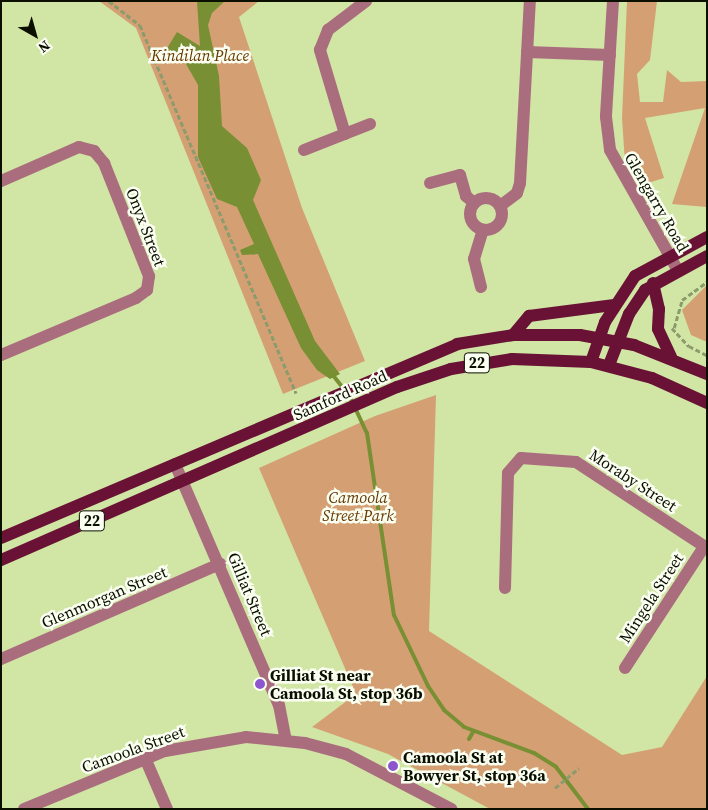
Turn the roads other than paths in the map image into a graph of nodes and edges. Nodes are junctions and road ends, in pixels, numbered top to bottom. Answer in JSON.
{"nodes":[{"id":1,"x":366,"y":1,"type":"edge"},
{"id":2,"x":530,"y":1,"type":"edge"},
{"id":3,"x":613,"y":1,"type":"edge"},
{"id":4,"x":527,"y":52,"type":"junction"},
{"id":5,"x":610,"y":55,"type":"junction"},
{"id":6,"x":370,"y":124,"type":"dead end"},
{"id":7,"x":345,"y":134,"type":"junction"},
{"id":8,"x":304,"y":150,"type":"dead end"},
{"id":9,"x":1,"y":181,"type":"edge"},
{"id":10,"x":430,"y":183,"type":"dead end"},
{"id":11,"x":474,"y":203,"type":"junction"},
{"id":12,"x":500,"y":206,"type":"junction"},
{"id":13,"x":483,"y":230,"type":"junction"},
{"id":14,"x":707,"y":237,"type":"edge"},
{"id":15,"x":668,"y":255,"type":"junction"},
{"id":16,"x":707,"y":256,"type":"edge"},
{"id":17,"x":677,"y":269,"type":"junction"},
{"id":18,"x":653,"y":283,"type":"junction"},
{"id":19,"x":481,"y":286,"type":"dead end"},
{"id":20,"x":614,"y":305,"type":"junction"},
{"id":21,"x":513,"y":335,"type":"junction"},
{"id":22,"x":599,"y":337,"type":"junction"},
{"id":23,"x":618,"y":341,"type":"junction"},
{"id":24,"x":1,"y":355,"type":"edge"},
{"id":25,"x":671,"y":357,"type":"junction"},
{"id":26,"x":591,"y":362,"type":"junction"},
{"id":27,"x":609,"y":365,"type":"junction"},
{"id":28,"x":707,"y":374,"type":"edge"},
{"id":29,"x":707,"y":403,"type":"edge"},
{"id":30,"x":176,"y":464,"type":"junction"},
{"id":31,"x":183,"y":482,"type":"junction"},
{"id":32,"x":1,"y":538,"type":"edge"},
{"id":33,"x":705,"y":548,"type":"edge"},
{"id":34,"x":1,"y":560,"type":"edge"},
{"id":35,"x":220,"y":564,"type":"junction"},
{"id":36,"x":505,"y":588,"type":"dead end"},
{"id":37,"x":1,"y":659,"type":"edge"},
{"id":38,"x":625,"y":668,"type":"dead end"},
{"id":39,"x":286,"y":740,"type":"junction"},
{"id":40,"x":145,"y":758,"type":"junction"},
{"id":41,"x":432,"y":804,"type":"edge"},
{"id":42,"x":24,"y":809,"type":"edge"},
{"id":43,"x":167,"y":809,"type":"edge"},
{"id":44,"x":451,"y":809,"type":"edge"}],
"edges":[{"from":1,"to":7,"type":"street"},
{"from":2,"to":4,"type":"street"},
{"from":3,"to":5,"type":"street","name":"Glengarry Road"},
{"from":4,"to":5,"type":"street"},
{"from":4,"to":12,"type":"street"},
{"from":5,"to":15,"type":"street","name":"Glengarry Road"},
{"from":6,"to":7,"type":"street"},
{"from":7,"to":8,"type":"street"},
{"from":9,"to":24,"type":"street","name":"Onyx Street"},
{"from":10,"to":11,"type":"street"},
{"from":11,"to":12,"type":"street"},
{"from":11,"to":13,"type":"street"},
{"from":12,"to":13,"type":"street"},
{"from":13,"to":19,"type":"street"},
{"from":14,"to":15,"type":"main road"},
{"from":15,"to":17,"type":"street","name":"Glengarry Road"},
{"from":15,"to":20,"type":"main road"},
{"from":16,"to":17,"type":"main road"},
{"from":17,"to":18,"type":"main road"},
{"from":18,"to":23,"type":"main road"},
{"from":18,"to":25,"type":"main road"},
{"from":20,"to":21,"type":"main road"},
{"from":20,"to":22,"type":"main road"},
{"from":21,"to":22,"type":"main road","name":"Samford Road","number":"22"},
{"from":21,"to":30,"type":"main road","name":"Samford Road","number":"22"},
{"from":22,"to":23,"type":"main road","name":"Samford Road","number":"22"},
{"from":22,"to":26,"type":"main road"},
{"from":23,"to":25,"type":"main road","name":"Samford Road","number":"22"},
{"from":23,"to":27,"type":"main road"},
{"from":25,"to":28,"type":"main road","name":"Samford Road","number":"22"},
{"from":26,"to":27,"type":"main road","name":"Samford Road","number":"22"},
{"from":26,"to":31,"type":"main road","name":"Samford Road","number":"22"},
{"from":27,"to":29,"type":"main road","name":"Samford Road","number":"22"},
{"from":30,"to":31,"type":"street","name":"Gilliat Street"},
{"from":30,"to":32,"type":"main road","name":"Samford Road","number":"22"},
{"from":31,"to":34,"type":"main road","name":"Samford Road","number":"22"},
{"from":31,"to":35,"type":"street","name":"Gilliat Street"},
{"from":33,"to":36,"type":"street","name":"Moraby Street"},
{"from":33,"to":38,"type":"street","name":"Mingela Street"},
{"from":35,"to":37,"type":"street","name":"Glenmorgan Street"},
{"from":35,"to":39,"type":"street","name":"Gilliat Street"},
{"from":39,"to":40,"type":"street","name":"Camoola Street"},
{"from":39,"to":41,"type":"street","name":"Camoola Street"},
{"from":40,"to":42,"type":"street","name":"Camoola Street"},
{"from":40,"to":43,"type":"street"},
{"from":41,"to":44,"type":"street","name":"Camoola Street"}]}
